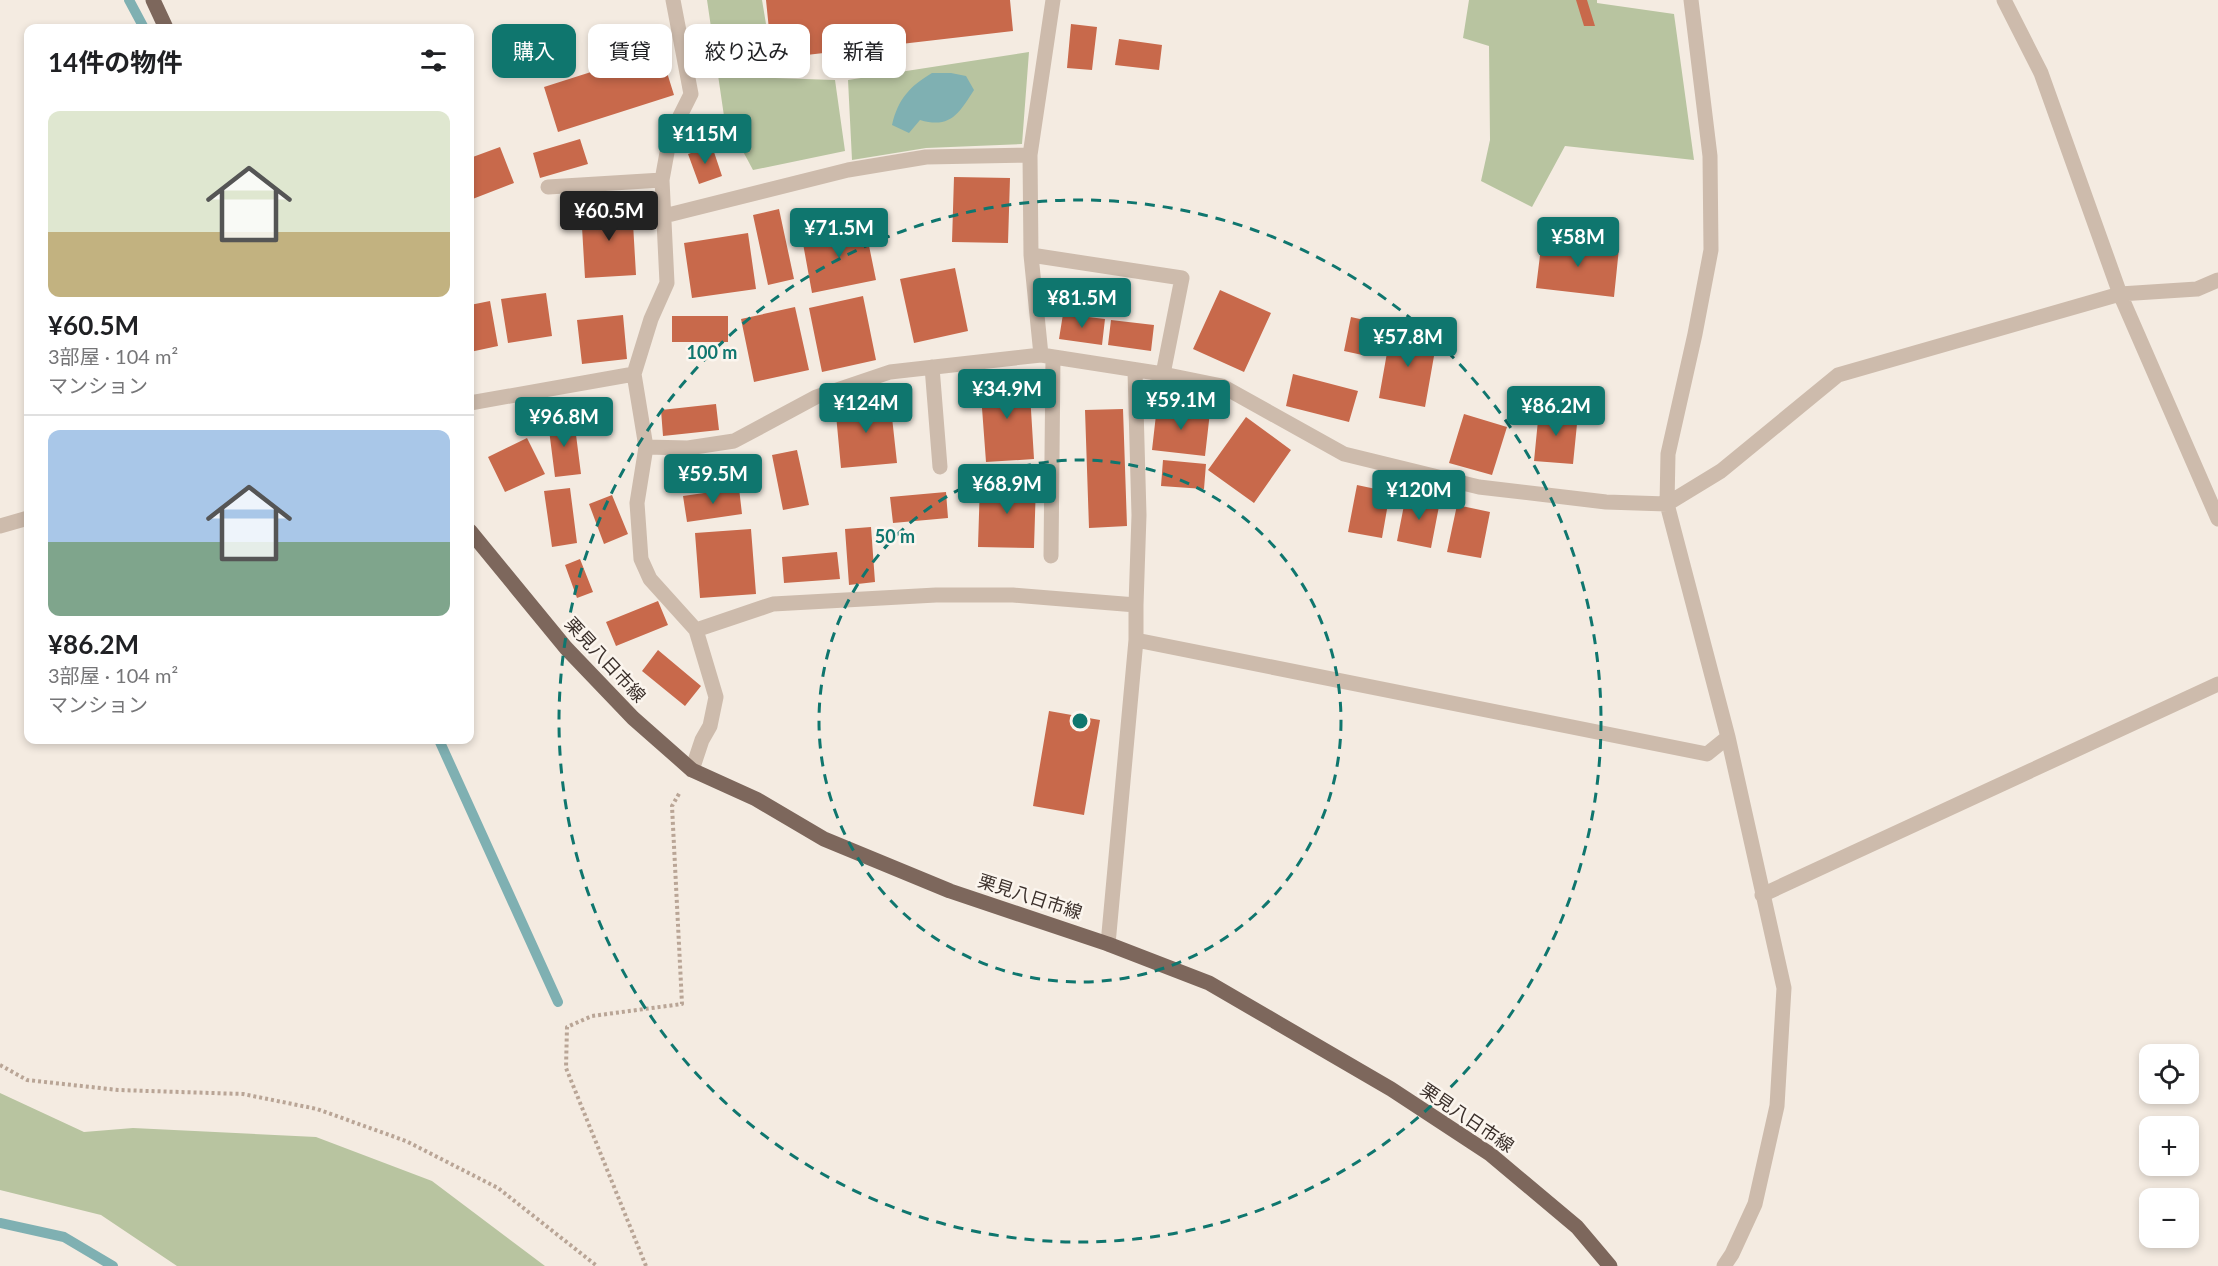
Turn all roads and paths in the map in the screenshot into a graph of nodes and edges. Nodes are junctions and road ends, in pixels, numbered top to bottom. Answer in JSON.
{"nodes":[{"id":1,"x":153,"y":0,"type":"edge"},
{"id":2,"x":673,"y":0,"type":"edge"},
{"id":3,"x":1053,"y":0,"type":"edge"},
{"id":4,"x":1690,"y":0,"type":"edge"},
{"id":5,"x":2004,"y":0,"type":"edge"},
{"id":6,"x":164,"y":24,"type":"edge"},
{"id":7,"x":1030,"y":155,"type":"junction"},
{"id":8,"x":662,"y":180,"type":"junction"},
{"id":9,"x":548,"y":187,"type":"dead end"},
{"id":10,"x":664,"y":216,"type":"junction"},
{"id":11,"x":1031,"y":255,"type":"junction"},
{"id":12,"x":2218,"y":280,"type":"edge"},
{"id":13,"x":2120,"y":294,"type":"junction"},
{"id":14,"x":1047,"y":356,"type":"junction"},
{"id":15,"x":932,"y":367,"type":"junction"},
{"id":16,"x":1135,"y":371,"type":"junction"},
{"id":17,"x":634,"y":374,"type":"junction"},
{"id":18,"x":1163,"y":374,"type":"junction"},
{"id":19,"x":474,"y":402,"type":"edge"},
{"id":20,"x":646,"y":447,"type":"junction"},
{"id":21,"x":940,"y":467,"type":"dead end"},
{"id":22,"x":1667,"y":504,"type":"junction"},
{"id":23,"x":24,"y":519,"type":"edge"},
{"id":24,"x":2218,"y":519,"type":"edge"},
{"id":25,"x":0,"y":526,"type":"edge"},
{"id":26,"x":474,"y":536,"type":"edge"},
{"id":27,"x":1051,"y":556,"type":"dead end"},
{"id":28,"x":1136,"y":605,"type":"junction"},
{"id":29,"x":696,"y":630,"type":"junction"},
{"id":30,"x":1136,"y":640,"type":"junction"},
{"id":31,"x":2218,"y":684,"type":"edge"},
{"id":32,"x":1728,"y":738,"type":"junction"},
{"id":33,"x":692,"y":770,"type":"junction"},
{"id":34,"x":1762,"y":895,"type":"junction"},
{"id":35,"x":1108,"y":944,"type":"junction"},
{"id":36,"x":0,"y":1065,"type":"edge"},
{"id":37,"x":597,"y":1266,"type":"edge"},
{"id":38,"x":646,"y":1266,"type":"edge"},
{"id":39,"x":1610,"y":1266,"type":"edge"},
{"id":40,"x":1724,"y":1266,"type":"edge"}],
"edges":[{"from":1,"to":6,"type":"main road"},
{"from":2,"to":8,"type":"street"},
{"from":3,"to":7,"type":"street"},
{"from":4,"to":22,"type":"street"},
{"from":5,"to":13,"type":"street"},
{"from":7,"to":10,"type":"street"},
{"from":7,"to":11,"type":"street"},
{"from":8,"to":9,"type":"street"},
{"from":8,"to":10,"type":"street"},
{"from":10,"to":17,"type":"street"},
{"from":11,"to":14,"type":"street"},
{"from":11,"to":18,"type":"street"},
{"from":12,"to":13,"type":"street"},
{"from":13,"to":22,"type":"street"},
{"from":13,"to":24,"type":"street"},
{"from":14,"to":15,"type":"street"},
{"from":14,"to":16,"type":"street"},
{"from":14,"to":27,"type":"street"},
{"from":15,"to":20,"type":"street"},
{"from":15,"to":21,"type":"street"},
{"from":16,"to":18,"type":"street"},
{"from":16,"to":28,"type":"street"},
{"from":17,"to":19,"type":"street"},
{"from":17,"to":20,"type":"street"},
{"from":18,"to":22,"type":"street"},
{"from":20,"to":29,"type":"street"},
{"from":22,"to":32,"type":"street"},
{"from":23,"to":25,"type":"street"},
{"from":26,"to":33,"type":"main road","name":"栗見八日市線"},
{"from":28,"to":29,"type":"street"},
{"from":28,"to":30,"type":"street"},
{"from":29,"to":33,"type":"street"},
{"from":30,"to":32,"type":"street"},
{"from":30,"to":35,"type":"street"},
{"from":31,"to":34,"type":"street"},
{"from":32,"to":34,"type":"street"},
{"from":33,"to":35,"type":"main road","name":"栗見八日市線"},
{"from":33,"to":38,"type":"path"},
{"from":34,"to":40,"type":"street"},
{"from":35,"to":39,"type":"main road","name":"栗見八日市線"},
{"from":36,"to":37,"type":"path"}]}
